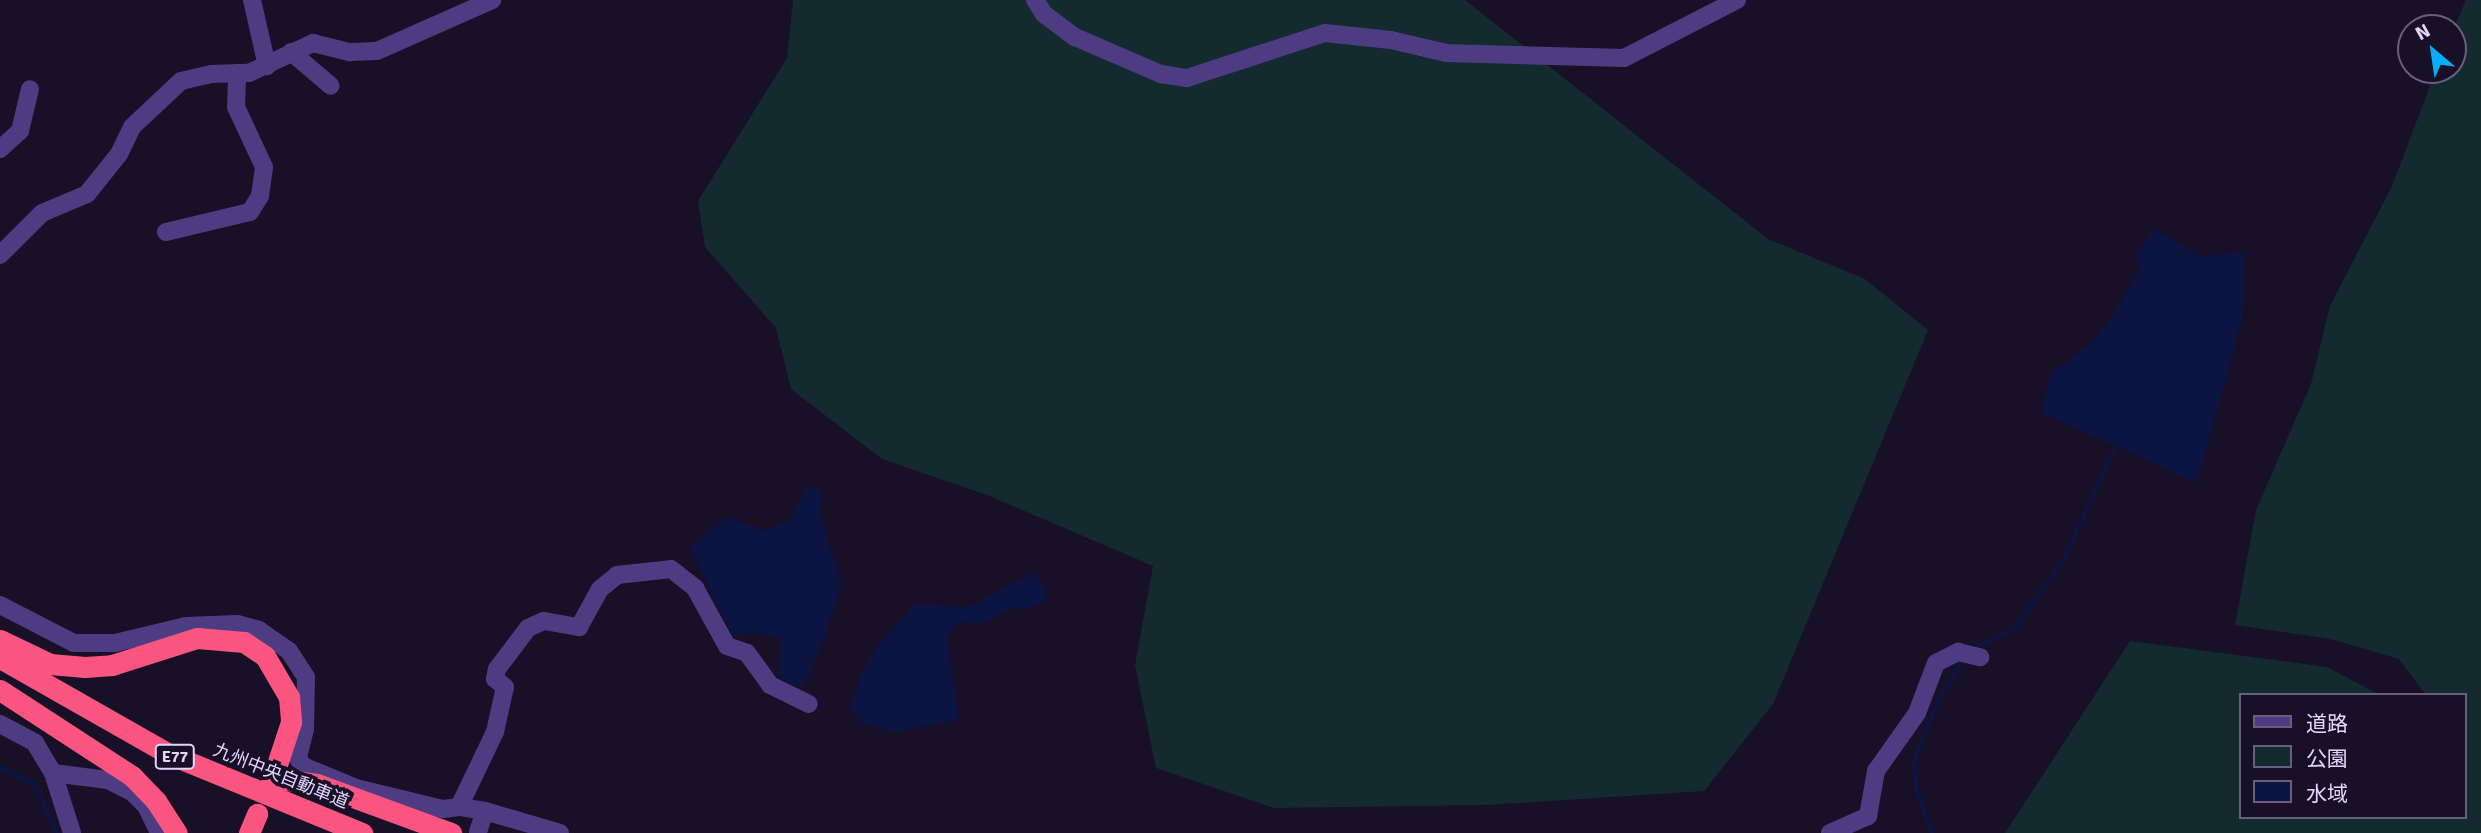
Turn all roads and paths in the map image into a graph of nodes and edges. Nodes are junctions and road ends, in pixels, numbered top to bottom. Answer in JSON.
{"nodes":[{"id":1,"x":252,"y":0,"type":"edge"},
{"id":2,"x":492,"y":0,"type":"edge"},
{"id":3,"x":1035,"y":0,"type":"edge"},
{"id":4,"x":1737,"y":0,"type":"edge"},
{"id":5,"x":291,"y":52,"type":"junction"},
{"id":6,"x":267,"y":66,"type":"junction"},
{"id":7,"x":237,"y":73,"type":"junction"},
{"id":8,"x":331,"y":86,"type":"dead end"},
{"id":9,"x":30,"y":89,"type":"dead end"},
{"id":10,"x":0,"y":149,"type":"edge"},
{"id":11,"x":166,"y":232,"type":"dead end"},
{"id":12,"x":0,"y":256,"type":"edge"},
{"id":13,"x":0,"y":605,"type":"edge"},
{"id":14,"x":0,"y":639,"type":"edge"},
{"id":15,"x":1980,"y":657,"type":"dead end"},
{"id":16,"x":0,"y":658,"type":"edge"},
{"id":17,"x":0,"y":671,"type":"edge"},
{"id":18,"x":0,"y":690,"type":"edge"},
{"id":19,"x":809,"y":704,"type":"dead end"},
{"id":20,"x":0,"y":724,"type":"edge"},
{"id":21,"x":54,"y":773,"type":"junction"},
{"id":22,"x":459,"y":807,"type":"junction"},
{"id":23,"x":485,"y":811,"type":"junction"},
{"id":24,"x":478,"y":832,"type":"edge"},
{"id":25,"x":72,"y":833,"type":"edge"},
{"id":26,"x":159,"y":833,"type":"edge"},
{"id":27,"x":177,"y":833,"type":"edge"},
{"id":28,"x":328,"y":833,"type":"edge"},
{"id":29,"x":362,"y":833,"type":"edge"},
{"id":30,"x":451,"y":833,"type":"edge"},
{"id":31,"x":560,"y":833,"type":"edge"},
{"id":32,"x":1830,"y":833,"type":"edge"}],
"edges":[{"from":1,"to":6,"type":"street"},
{"from":2,"to":5,"type":"street"},
{"from":3,"to":4,"type":"street"},
{"from":5,"to":6,"type":"street"},
{"from":5,"to":8,"type":"street"},
{"from":6,"to":7,"type":"street"},
{"from":7,"to":11,"type":"street"},
{"from":7,"to":12,"type":"street"},
{"from":9,"to":10,"type":"street"},
{"from":13,"to":22,"type":"street"},
{"from":14,"to":30,"type":"highway"},
{"from":15,"to":32,"type":"street"},
{"from":16,"to":29,"type":"highway","name":"九州中央自動車道","number":"E77"},
{"from":17,"to":28,"type":"highway","name":"九州中央自動車道","number":"E77"},
{"from":18,"to":27,"type":"highway"},
{"from":19,"to":22,"type":"street"},
{"from":20,"to":21,"type":"street"},
{"from":21,"to":25,"type":"street"},
{"from":21,"to":26,"type":"street"},
{"from":22,"to":23,"type":"street"},
{"from":23,"to":24,"type":"street"},
{"from":23,"to":31,"type":"street"}]}
